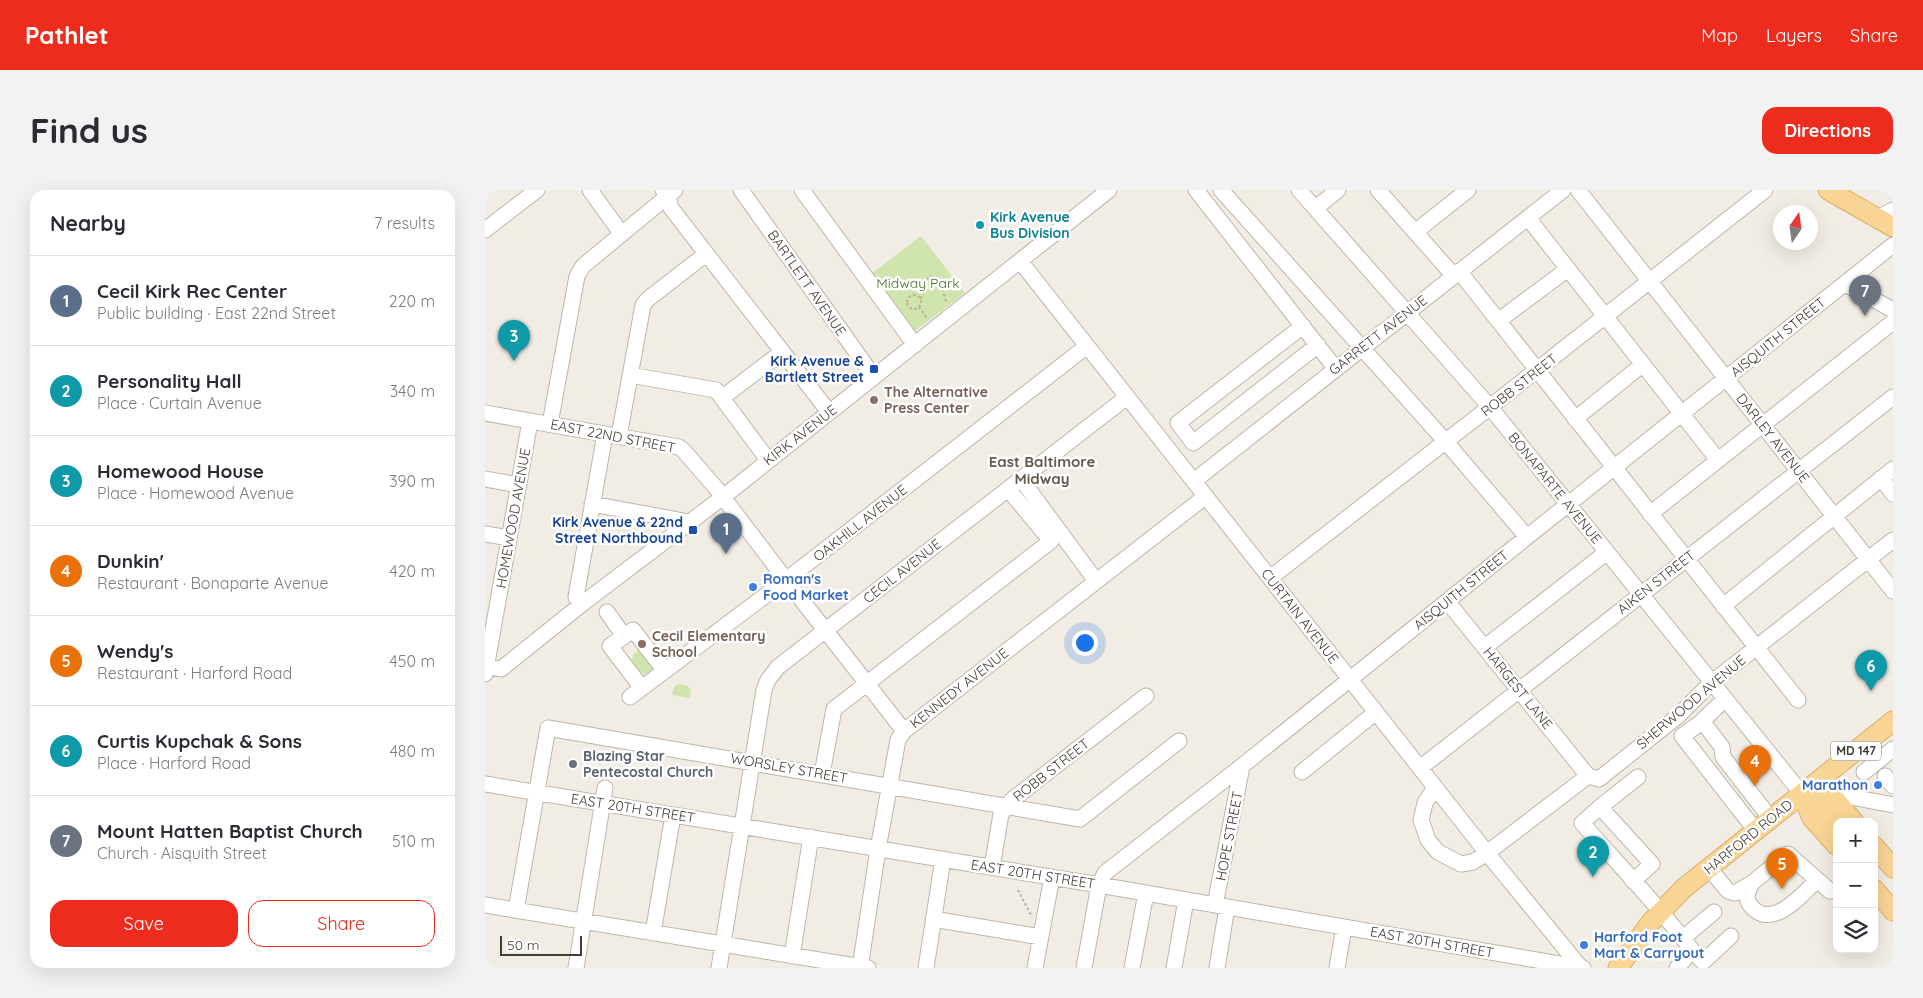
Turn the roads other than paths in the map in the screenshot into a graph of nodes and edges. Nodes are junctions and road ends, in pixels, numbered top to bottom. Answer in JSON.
{"nodes":[{"id":1,"x":537,"y":190,"type":"edge"},
{"id":2,"x":590,"y":190,"type":"edge"},
{"id":3,"x":741,"y":190,"type":"edge"},
{"id":4,"x":802,"y":190,"type":"edge"},
{"id":5,"x":1109,"y":190,"type":"edge"},
{"id":6,"x":1196,"y":190,"type":"edge"},
{"id":7,"x":1221,"y":190,"type":"edge"},
{"id":8,"x":1299,"y":190,"type":"edge"},
{"id":9,"x":1338,"y":190,"type":"edge"},
{"id":10,"x":1378,"y":190,"type":"edge"},
{"id":11,"x":1468,"y":190,"type":"edge"},
{"id":12,"x":1563,"y":190,"type":"edge"},
{"id":13,"x":1578,"y":190,"type":"edge"},
{"id":14,"x":1765,"y":190,"type":"edge"},
{"id":15,"x":1828,"y":190,"type":"edge"},
{"id":16,"x":669,"y":192,"type":"edge"},
{"id":17,"x":1316,"y":208,"type":"junction"},
{"id":18,"x":1528,"y":218,"type":"junction"},
{"id":19,"x":1888,"y":218,"type":"edge"},
{"id":20,"x":485,"y":230,"type":"edge"},
{"id":21,"x":1415,"y":232,"type":"junction"},
{"id":22,"x":621,"y":233,"type":"junction"},
{"id":23,"x":1893,"y":246,"type":"edge"},
{"id":24,"x":706,"y":254,"type":"junction"},
{"id":25,"x":1020,"y":261,"type":"junction"},
{"id":26,"x":1568,"y":269,"type":"junction"},
{"id":27,"x":1456,"y":274,"type":"junction"},
{"id":28,"x":1650,"y":281,"type":"junction"},
{"id":29,"x":1845,"y":284,"type":"junction"},
{"id":30,"x":1893,"y":310,"type":"edge"},
{"id":31,"x":1407,"y":312,"type":"junction"},
{"id":32,"x":1605,"y":317,"type":"junction"},
{"id":33,"x":1498,"y":321,"type":"junction"},
{"id":34,"x":1893,"y":322,"type":"edge"},
{"id":35,"x":1303,"y":326,"type":"junction"},
{"id":36,"x":915,"y":345,"type":"junction"},
{"id":37,"x":1318,"y":345,"type":"junction"},
{"id":38,"x":1087,"y":346,"type":"junction"},
{"id":39,"x":1361,"y":349,"type":"junction"},
{"id":40,"x":782,"y":352,"type":"junction"},
{"id":41,"x":1642,"y":365,"type":"junction"},
{"id":42,"x":1336,"y":369,"type":"junction"},
{"id":43,"x":1537,"y":371,"type":"junction"},
{"id":44,"x":629,"y":375,"type":"junction"},
{"id":45,"x":873,"y":377,"type":"junction"},
{"id":46,"x":1726,"y":378,"type":"junction"},
{"id":47,"x":1127,"y":397,"type":"junction"},
{"id":48,"x":1893,"y":397,"type":"edge"},
{"id":49,"x":722,"y":398,"type":"junction"},
{"id":50,"x":1490,"y":408,"type":"junction"},
{"id":51,"x":829,"y":412,"type":"junction"},
{"id":52,"x":485,"y":413,"type":"edge"},
{"id":53,"x":1681,"y":414,"type":"junction"},
{"id":54,"x":1575,"y":419,"type":"junction"},
{"id":55,"x":530,"y":421,"type":"junction"},
{"id":56,"x":550,"y":424,"type":"junction"},
{"id":57,"x":1763,"y":425,"type":"junction"},
{"id":58,"x":612,"y":435,"type":"junction"},
{"id":59,"x":1446,"y":442,"type":"junction"},
{"id":60,"x":768,"y":460,"type":"junction"},
{"id":61,"x":1718,"y":460,"type":"junction"},
{"id":62,"x":1613,"y":468,"type":"junction"},
{"id":63,"x":1893,"y":469,"type":"edge"},
{"id":64,"x":1799,"y":471,"type":"junction"},
{"id":65,"x":1881,"y":478,"type":"junction"},
{"id":66,"x":485,"y":479,"type":"edge"},
{"id":67,"x":1021,"y":479,"type":"junction"},
{"id":68,"x":1194,"y":482,"type":"junction"},
{"id":69,"x":519,"y":485,"type":"junction"},
{"id":70,"x":1008,"y":489,"type":"junction"},
{"id":71,"x":1893,"y":494,"type":"edge"},
{"id":72,"x":723,"y":496,"type":"junction"},
{"id":73,"x":1206,"y":496,"type":"junction"},
{"id":74,"x":592,"y":504,"type":"junction"},
{"id":75,"x":1569,"y":504,"type":"junction"},
{"id":76,"x":1650,"y":514,"type":"junction"},
{"id":77,"x":1834,"y":515,"type":"junction"},
{"id":78,"x":689,"y":522,"type":"junction"},
{"id":79,"x":485,"y":534,"type":"edge"},
{"id":80,"x":1527,"y":537,"type":"junction"},
{"id":81,"x":509,"y":538,"type":"junction"},
{"id":82,"x":1893,"y":540,"type":"edge"},
{"id":83,"x":1607,"y":552,"type":"junction"},
{"id":84,"x":1686,"y":559,"type":"junction"},
{"id":85,"x":1868,"y":559,"type":"junction"},
{"id":86,"x":1270,"y":578,"type":"junction"},
{"id":87,"x":786,"y":580,"type":"junction"},
{"id":88,"x":1096,"y":581,"type":"junction"},
{"id":89,"x":1893,"y":591,"type":"edge"},
{"id":90,"x":1640,"y":595,"type":"junction"},
{"id":91,"x":491,"y":601,"type":"edge"},
{"id":92,"x":1447,"y":601,"type":"junction"},
{"id":93,"x":582,"y":604,"type":"junction"},
{"id":94,"x":1723,"y":606,"type":"junction"},
{"id":95,"x":607,"y":612,"type":"dead end"},
{"id":96,"x":825,"y":631,"type":"junction"},
{"id":97,"x":624,"y":636,"type":"junction"},
{"id":98,"x":1485,"y":647,"type":"junction"},
{"id":99,"x":1756,"y":648,"type":"junction"},
{"id":100,"x":485,"y":669,"type":"edge"},
{"id":101,"x":665,"y":671,"type":"junction"},
{"id":102,"x":1351,"y":680,"type":"junction"},
{"id":103,"x":1711,"y":683,"type":"junction"},
{"id":104,"x":867,"y":684,"type":"junction"},
{"id":105,"x":1520,"y":689,"type":"junction"},
{"id":106,"x":1146,"y":696,"type":"dead end"},
{"id":107,"x":1724,"y":700,"type":"junction"},
{"id":108,"x":1798,"y":700,"type":"dead end"},
{"id":109,"x":1376,"y":712,"type":"junction"},
{"id":110,"x":1703,"y":721,"type":"junction"},
{"id":111,"x":1891,"y":728,"type":"edge"},
{"id":112,"x":904,"y":731,"type":"junction"},
{"id":113,"x":1179,"y":741,"type":"dead end"},
{"id":114,"x":1862,"y":746,"type":"junction"},
{"id":115,"x":1889,"y":753,"type":"edge"},
{"id":116,"x":753,"y":762,"type":"junction"},
{"id":117,"x":1242,"y":766,"type":"junction"},
{"id":118,"x":1420,"y":768,"type":"junction"},
{"id":119,"x":1302,"y":772,"type":"dead end"},
{"id":120,"x":1878,"y":773,"type":"edge"},
{"id":121,"x":822,"y":774,"type":"junction"},
{"id":122,"x":1588,"y":776,"type":"junction"},
{"id":123,"x":1638,"y":777,"type":"dead end"},
{"id":124,"x":485,"y":784,"type":"edge"},
{"id":125,"x":890,"y":786,"type":"junction"},
{"id":126,"x":1824,"y":786,"type":"junction"},
{"id":127,"x":1435,"y":787,"type":"junction"},
{"id":128,"x":605,"y":788,"type":"dead end"},
{"id":129,"x":537,"y":792,"type":"junction"},
{"id":130,"x":1802,"y":794,"type":"junction"},
{"id":131,"x":603,"y":803,"type":"junction"},
{"id":132,"x":1893,"y":804,"type":"edge"},
{"id":133,"x":1006,"y":807,"type":"junction"},
{"id":134,"x":1600,"y":808,"type":"junction"},
{"id":135,"x":673,"y":814,"type":"junction"},
{"id":136,"x":1836,"y":818,"type":"edge"},
{"id":137,"x":1851,"y":818,"type":"edge"},
{"id":138,"x":1771,"y":819,"type":"junction"},
{"id":139,"x":742,"y":826,"type":"junction"},
{"id":140,"x":1756,"y":831,"type":"junction"},
{"id":141,"x":811,"y":837,"type":"junction"},
{"id":142,"x":1833,"y":842,"type":"edge"},
{"id":143,"x":878,"y":849,"type":"junction"},
{"id":144,"x":1878,"y":852,"type":"edge"},
{"id":145,"x":1487,"y":853,"type":"junction"},
{"id":146,"x":943,"y":859,"type":"junction"},
{"id":147,"x":992,"y":867,"type":"junction"},
{"id":148,"x":1709,"y":868,"type":"junction"},
{"id":149,"x":1893,"y":868,"type":"edge"},
{"id":150,"x":1053,"y":877,"type":"junction"},
{"id":151,"x":1817,"y":880,"type":"junction"},
{"id":152,"x":1633,"y":881,"type":"junction"},
{"id":153,"x":1099,"y":885,"type":"junction"},
{"id":154,"x":1741,"y":887,"type":"junction"},
{"id":155,"x":1830,"y":891,"type":"dead end"},
{"id":156,"x":1146,"y":893,"type":"junction"},
{"id":157,"x":1878,"y":893,"type":"edge"},
{"id":158,"x":1186,"y":900,"type":"junction"},
{"id":159,"x":485,"y":905,"type":"edge"},
{"id":160,"x":1221,"y":906,"type":"junction"},
{"id":161,"x":517,"y":910,"type":"junction"},
{"id":162,"x":1661,"y":910,"type":"junction"},
{"id":163,"x":1893,"y":910,"type":"edge"},
{"id":164,"x":1714,"y":912,"type":"dead end"},
{"id":165,"x":1771,"y":915,"type":"junction"},
{"id":166,"x":933,"y":919,"type":"junction"},
{"id":167,"x":584,"y":922,"type":"junction"},
{"id":168,"x":1344,"y":927,"type":"junction"},
{"id":169,"x":653,"y":933,"type":"junction"},
{"id":170,"x":1731,"y":936,"type":"dead end"},
{"id":171,"x":1041,"y":937,"type":"junction"},
{"id":172,"x":1687,"y":944,"type":"junction"},
{"id":173,"x":723,"y":945,"type":"junction"},
{"id":174,"x":791,"y":956,"type":"junction"},
{"id":175,"x":576,"y":968,"type":"edge"},
{"id":176,"x":719,"y":968,"type":"edge"},
{"id":177,"x":863,"y":968,"type":"edge"},
{"id":178,"x":926,"y":968,"type":"edge"},
{"id":179,"x":1035,"y":968,"type":"edge"},
{"id":180,"x":1084,"y":968,"type":"edge"},
{"id":181,"x":1132,"y":968,"type":"edge"},
{"id":182,"x":1174,"y":968,"type":"edge"},
{"id":183,"x":1217,"y":968,"type":"edge"},
{"id":184,"x":1337,"y":968,"type":"edge"},
{"id":185,"x":1582,"y":968,"type":"edge"},
{"id":186,"x":1618,"y":968,"type":"edge"},
{"id":187,"x":1677,"y":968,"type":"edge"}],
"edges":[{"from":1,"to":20,"type":"street"},
{"from":2,"to":22,"type":"street"},
{"from":3,"to":45,"type":"street","name":"BARTLETT AVENUE"},
{"from":4,"to":36,"type":"street"},
{"from":5,"to":25,"type":"street","name":"KIRK AVENUE"},
{"from":6,"to":35,"type":"street"},
{"from":7,"to":39,"type":"street"},
{"from":8,"to":17,"type":"street","name":"BONAPARTE AVENUE"},
{"from":9,"to":17,"type":"street"},
{"from":10,"to":21,"type":"street"},
{"from":11,"to":21,"type":"street"},
{"from":12,"to":18,"type":"street","name":"GARRETT AVENUE"},
{"from":13,"to":28,"type":"street","name":"DARLEY AVENUE"},
{"from":14,"to":28,"type":"street","name":"ROBB STREET"},
{"from":15,"to":19,"type":"main road"},
{"from":16,"to":22,"type":"street"},
{"from":16,"to":24,"type":"street"},
{"from":17,"to":31,"type":"street","name":"BONAPARTE AVENUE"},
{"from":18,"to":26,"type":"street"},
{"from":18,"to":27,"type":"street","name":"GARRETT AVENUE"},
{"from":21,"to":27,"type":"street"},
{"from":22,"to":56,"type":"street"},
{"from":23,"to":29,"type":"street","name":"AISQUITH STREET"},
{"from":24,"to":40,"type":"street"},
{"from":24,"to":44,"type":"street"},
{"from":25,"to":36,"type":"street","name":"KIRK AVENUE"},
{"from":25,"to":38,"type":"street","name":"CURTAIN AVENUE"},
{"from":26,"to":32,"type":"street"},
{"from":26,"to":33,"type":"street"},
{"from":27,"to":31,"type":"street","name":"GARRETT AVENUE"},
{"from":27,"to":33,"type":"street"},
{"from":28,"to":32,"type":"street","name":"ROBB STREET"},
{"from":28,"to":46,"type":"street","name":"DARLEY AVENUE"},
{"from":29,"to":30,"type":"street"},
{"from":29,"to":46,"type":"street","name":"AISQUITH STREET"},
{"from":31,"to":39,"type":"street","name":"GARRETT AVENUE"},
{"from":31,"to":50,"type":"street","name":"BONAPARTE AVENUE"},
{"from":32,"to":41,"type":"street"},
{"from":32,"to":43,"type":"street","name":"ROBB STREET"},
{"from":33,"to":43,"type":"street"},
{"from":34,"to":57,"type":"street"},
{"from":35,"to":37,"type":"street"},
{"from":35,"to":37,"type":"street"},
{"from":36,"to":45,"type":"street","name":"KIRK AVENUE"},
{"from":37,"to":42,"type":"street"},
{"from":38,"to":47,"type":"street","name":"CURTAIN AVENUE"},
{"from":38,"to":87,"type":"street","name":"OAKHILL AVENUE"},
{"from":39,"to":42,"type":"street","name":"GARRETT AVENUE"},
{"from":39,"to":59,"type":"street"},
{"from":40,"to":49,"type":"street"},
{"from":40,"to":51,"type":"street"},
{"from":41,"to":53,"type":"street"},
{"from":41,"to":54,"type":"street"},
{"from":42,"to":68,"type":"street","name":"GARRETT AVENUE"},
{"from":43,"to":50,"type":"street","name":"ROBB STREET"},
{"from":43,"to":54,"type":"street"},
{"from":44,"to":49,"type":"street"},
{"from":44,"to":58,"type":"street"},
{"from":45,"to":51,"type":"street","name":"KIRK AVENUE"},
{"from":46,"to":53,"type":"street","name":"AISQUITH STREET"},
{"from":46,"to":57,"type":"street","name":"DARLEY AVENUE"},
{"from":47,"to":67,"type":"street","name":"CECIL AVENUE"},
{"from":47,"to":68,"type":"street","name":"CURTAIN AVENUE"},
{"from":48,"to":64,"type":"street","name":"AIKEN STREET"},
{"from":49,"to":60,"type":"street"},
{"from":50,"to":59,"type":"street","name":"ROBB STREET"},
{"from":50,"to":75,"type":"street","name":"BONAPARTE AVENUE"},
{"from":51,"to":60,"type":"street","name":"KIRK AVENUE"},
{"from":52,"to":55,"type":"street","name":"EAST 22ND STREET"},
{"from":53,"to":61,"type":"street"},
{"from":53,"to":62,"type":"street","name":"AISQUITH STREET"},
{"from":54,"to":62,"type":"street"},
{"from":55,"to":56,"type":"street","name":"EAST 22ND STREET"},
{"from":55,"to":69,"type":"street","name":"HOMEWOOD AVENUE"},
{"from":56,"to":58,"type":"street","name":"EAST 22ND STREET"},
{"from":57,"to":61,"type":"street"},
{"from":57,"to":64,"type":"street","name":"DARLEY AVENUE"},
{"from":58,"to":72,"type":"street","name":"EAST 22ND STREET"},
{"from":58,"to":74,"type":"street"},
{"from":59,"to":80,"type":"street"},
{"from":59,"to":86,"type":"street","name":"ROBB STREET"},
{"from":60,"to":72,"type":"street","name":"KIRK AVENUE"},
{"from":61,"to":76,"type":"street"},
{"from":62,"to":75,"type":"street","name":"AISQUITH STREET"},
{"from":62,"to":76,"type":"street"},
{"from":63,"to":65,"type":"street"},
{"from":64,"to":77,"type":"street","name":"DARLEY AVENUE"},
{"from":64,"to":84,"type":"street","name":"AIKEN STREET"},
{"from":65,"to":71,"type":"street"},
{"from":65,"to":77,"type":"street"},
{"from":66,"to":69,"type":"street"},
{"from":67,"to":70,"type":"street","name":"CECIL AVENUE"},
{"from":67,"to":88,"type":"street"},
{"from":68,"to":73,"type":"street","name":"CURTAIN AVENUE"},
{"from":69,"to":81,"type":"street","name":"HOMEWOOD AVENUE"},
{"from":70,"to":96,"type":"street","name":"CECIL AVENUE"},
{"from":70,"to":104,"type":"street"},
{"from":72,"to":78,"type":"street","name":"KIRK AVENUE"},
{"from":72,"to":87,"type":"street","name":"EAST 22ND STREET"},
{"from":73,"to":86,"type":"street","name":"CURTAIN AVENUE"},
{"from":73,"to":88,"type":"street","name":"KENNEDY AVENUE"},
{"from":74,"to":78,"type":"street"},
{"from":74,"to":93,"type":"street"},
{"from":75,"to":80,"type":"street","name":"AISQUITH STREET"},
{"from":75,"to":83,"type":"street","name":"BONAPARTE AVENUE"},
{"from":76,"to":84,"type":"street"},
{"from":77,"to":85,"type":"street","name":"DARLEY AVENUE"},
{"from":77,"to":94,"type":"street"},
{"from":78,"to":93,"type":"street","name":"KIRK AVENUE"},
{"from":79,"to":81,"type":"street"},
{"from":80,"to":92,"type":"street","name":"AISQUITH STREET"},
{"from":81,"to":91,"type":"street","name":"HOMEWOOD AVENUE"},
{"from":82,"to":85,"type":"street","name":"SHERWOOD AVENUE"},
{"from":83,"to":90,"type":"street","name":"BONAPARTE AVENUE"},
{"from":83,"to":98,"type":"street"},
{"from":84,"to":90,"type":"street","name":"AIKEN STREET"},
{"from":84,"to":94,"type":"street"},
{"from":85,"to":89,"type":"street","name":"DARLEY AVENUE"},
{"from":85,"to":99,"type":"street","name":"SHERWOOD AVENUE"},
{"from":86,"to":102,"type":"street","name":"CURTAIN AVENUE"},
{"from":87,"to":96,"type":"street","name":"EAST 22ND STREET"},
{"from":87,"to":101,"type":"street","name":"OAKHILL AVENUE"},
{"from":88,"to":112,"type":"street","name":"KENNEDY AVENUE"},
{"from":90,"to":103,"type":"street","name":"BONAPARTE AVENUE"},
{"from":90,"to":105,"type":"street","name":"AIKEN STREET"},
{"from":91,"to":100,"type":"street","name":"HOMEWOOD AVENUE"},
{"from":92,"to":98,"type":"street","name":"HARGEST LANE"},
{"from":92,"to":102,"type":"street","name":"AISQUITH STREET"},
{"from":93,"to":100,"type":"street","name":"KIRK AVENUE"},
{"from":94,"to":99,"type":"street"},
{"from":95,"to":97,"type":"street"},
{"from":96,"to":104,"type":"street","name":"EAST 22ND STREET"},
{"from":96,"to":116,"type":"street","name":"CECIL AVENUE"},
{"from":97,"to":101,"type":"street"},
{"from":97,"to":101,"type":"street","name":"OAKHILL AVENUE"},
{"from":98,"to":105,"type":"street","name":"HARGEST LANE"},
{"from":99,"to":103,"type":"street","name":"SHERWOOD AVENUE"},
{"from":99,"to":108,"type":"street"},
{"from":102,"to":109,"type":"street","name":"CURTAIN AVENUE"},
{"from":102,"to":117,"type":"street","name":"AISQUITH STREET"},
{"from":103,"to":107,"type":"street","name":"BONAPARTE AVENUE"},
{"from":103,"to":122,"type":"street","name":"SHERWOOD AVENUE"},
{"from":104,"to":112,"type":"street","name":"EAST 22ND STREET"},
{"from":104,"to":121,"type":"street"},
{"from":105,"to":118,"type":"street","name":"AIKEN STREET"},
{"from":105,"to":122,"type":"street","name":"HARGEST LANE"},
{"from":106,"to":133,"type":"street","name":"ROBB STREET"},
{"from":107,"to":110,"type":"street"},
{"from":107,"to":130,"type":"street","name":"BONAPARTE AVENUE"},
{"from":109,"to":118,"type":"street","name":"CURTAIN AVENUE"},
{"from":109,"to":119,"type":"street"},
{"from":110,"to":138,"type":"street"},
{"from":110,"to":140,"type":"street"},
{"from":111,"to":114,"type":"main road","name":"HARFORD ROAD","number":"MD 147"},
{"from":112,"to":125,"type":"street","name":"KENNEDY AVENUE"},
{"from":113,"to":133,"type":"street","name":"WORSLEY STREET"},
{"from":114,"to":120,"type":"street"},
{"from":114,"to":126,"type":"main road","name":"HARFORD ROAD","number":"MD 147"},
{"from":115,"to":120,"type":"street"},
{"from":116,"to":121,"type":"street","name":"WORSLEY STREET"},
{"from":116,"to":129,"type":"street","name":"WORSLEY STREET"},
{"from":116,"to":139,"type":"street","name":"CECIL AVENUE"},
{"from":117,"to":153,"type":"street","name":"AISQUITH STREET"},
{"from":117,"to":160,"type":"street","name":"HOPE STREET"},
{"from":118,"to":127,"type":"street","name":"CURTAIN AVENUE"},
{"from":121,"to":125,"type":"street","name":"WORSLEY STREET"},
{"from":122,"to":145,"type":"street","name":"SHERWOOD AVENUE"},
{"from":123,"to":134,"type":"street"},
{"from":124,"to":129,"type":"street","name":"EAST 20TH STREET"},
{"from":125,"to":133,"type":"street","name":"WORSLEY STREET"},
{"from":125,"to":143,"type":"street","name":"KENNEDY AVENUE"},
{"from":126,"to":130,"type":"main road","name":"HARFORD ROAD","number":"MD 147"},
{"from":126,"to":132,"type":"street"},
{"from":126,"to":137,"type":"main road"},
{"from":127,"to":145,"type":"street","name":"CURTAIN AVENUE"},
{"from":127,"to":145,"type":"street","name":"SHERWOOD AVENUE"},
{"from":128,"to":131,"type":"street"},
{"from":129,"to":131,"type":"street","name":"EAST 20TH STREET"},
{"from":129,"to":161,"type":"street","name":"WORSLEY STREET"},
{"from":130,"to":136,"type":"main road"},
{"from":130,"to":138,"type":"main road","name":"HARFORD ROAD","number":"MD 147"},
{"from":130,"to":142,"type":"main road"},
{"from":131,"to":135,"type":"street","name":"EAST 20TH STREET"},
{"from":131,"to":167,"type":"street"},
{"from":133,"to":147,"type":"street","name":"ROBB STREET"},
{"from":134,"to":152,"type":"street"},
{"from":134,"to":152,"type":"street"},
{"from":135,"to":139,"type":"street","name":"EAST 20TH STREET"},
{"from":135,"to":169,"type":"street"},
{"from":138,"to":140,"type":"main road","name":"HARFORD ROAD","number":"MD 147"},
{"from":139,"to":141,"type":"street","name":"EAST 20TH STREET"},
{"from":139,"to":173,"type":"street","name":"CECIL AVENUE"},
{"from":140,"to":148,"type":"main road","name":"HARFORD ROAD","number":"MD 147"},
{"from":141,"to":143,"type":"street","name":"EAST 20TH STREET"},
{"from":141,"to":174,"type":"street"},
{"from":143,"to":146,"type":"street","name":"EAST 20TH STREET"},
{"from":143,"to":177,"type":"street","name":"KENNEDY AVENUE"},
{"from":144,"to":149,"type":"main road"},
{"from":145,"to":185,"type":"street","name":"CURTAIN AVENUE"},
{"from":146,"to":147,"type":"street","name":"EAST 20TH STREET"},
{"from":146,"to":166,"type":"street"},
{"from":147,"to":150,"type":"street","name":"EAST 20TH STREET"},
{"from":148,"to":154,"type":"street"},
{"from":148,"to":162,"type":"main road","name":"HARFORD ROAD","number":"MD 147"},
{"from":150,"to":153,"type":"street","name":"EAST 20TH STREET"},
{"from":150,"to":171,"type":"street"},
{"from":151,"to":154,"type":"street"},
{"from":151,"to":155,"type":"street"},
{"from":151,"to":165,"type":"street"},
{"from":152,"to":162,"type":"street"},
{"from":153,"to":156,"type":"street","name":"EAST 20TH STREET"},
{"from":153,"to":180,"type":"street","name":"AISQUITH STREET"},
{"from":154,"to":165,"type":"street"},
{"from":154,"to":165,"type":"street"},
{"from":156,"to":158,"type":"street","name":"EAST 20TH STREET"},
{"from":156,"to":181,"type":"street"},
{"from":157,"to":163,"type":"main road"},
{"from":158,"to":160,"type":"street","name":"EAST 20TH STREET"},
{"from":158,"to":182,"type":"street"},
{"from":159,"to":161,"type":"street"},
{"from":160,"to":168,"type":"street","name":"EAST 20TH STREET"},
{"from":160,"to":183,"type":"street","name":"HOPE STREET"},
{"from":161,"to":167,"type":"street"},
{"from":162,"to":172,"type":"street"},
{"from":162,"to":186,"type":"main road","name":"HARFORD ROAD","number":"MD 147"},
{"from":164,"to":172,"type":"street"},
{"from":166,"to":171,"type":"street"},
{"from":166,"to":178,"type":"street"},
{"from":167,"to":169,"type":"street"},
{"from":167,"to":175,"type":"street"},
{"from":168,"to":184,"type":"street"},
{"from":168,"to":185,"type":"street","name":"EAST 20TH STREET"},
{"from":169,"to":173,"type":"street"},
{"from":170,"to":172,"type":"street"},
{"from":171,"to":179,"type":"street"},
{"from":172,"to":187,"type":"street"},
{"from":173,"to":174,"type":"street"},
{"from":173,"to":176,"type":"street","name":"CECIL AVENUE"},
{"from":174,"to":177,"type":"street"}]}
